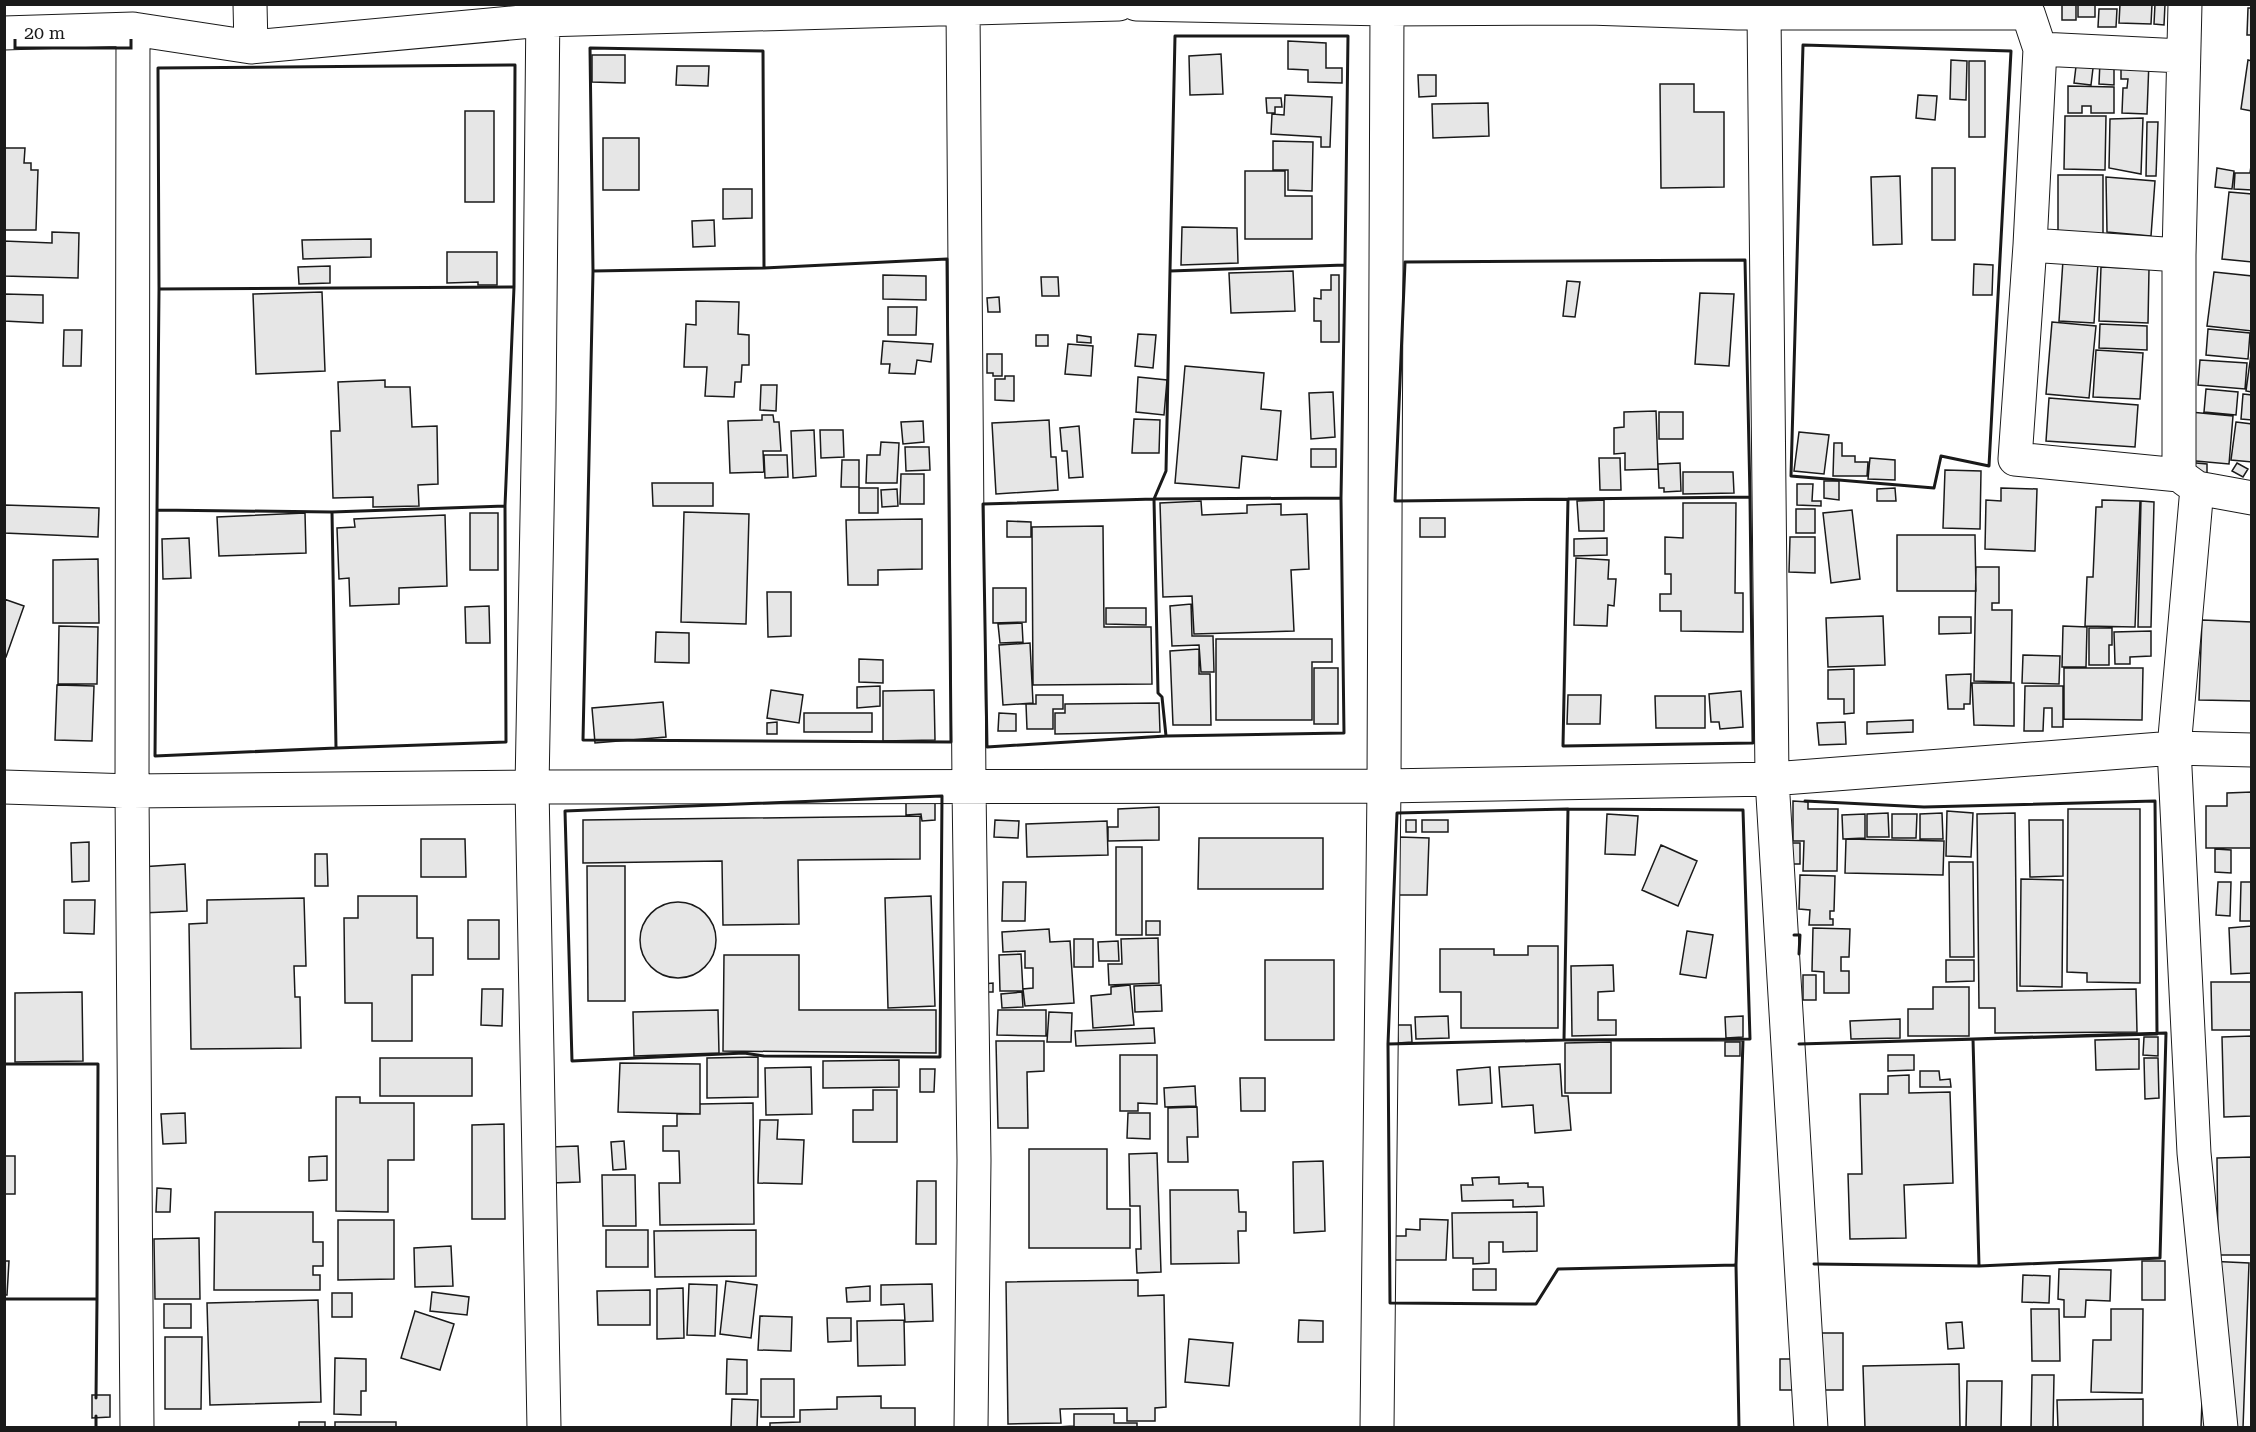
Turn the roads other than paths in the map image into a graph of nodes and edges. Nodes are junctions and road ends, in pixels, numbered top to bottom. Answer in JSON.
{"nodes":[{"id":1,"x":250,"y":4,"type":"edge"},
{"id":2,"x":1119,"y":4,"type":"edge"},
{"id":3,"x":1136,"y":4,"type":"edge"},
{"id":4,"x":2185,"y":4,"type":"edge"},
{"id":5,"x":1420,"y":6,"type":"edge"},
{"id":6,"x":963,"y":8,"type":"junction"},
{"id":7,"x":843,"y":9,"type":"edge"},
{"id":8,"x":1387,"y":9,"type":"junction"},
{"id":9,"x":1746,"y":10,"type":"edge"},
{"id":10,"x":543,"y":12,"type":"edge"},
{"id":11,"x":133,"y":29,"type":"junction"},
{"id":12,"x":4,"y":33,"type":"edge"},
{"id":13,"x":251,"y":47,"type":"junction"},
{"id":14,"x":2040,"y":48,"type":"junction"},
{"id":15,"x":2182,"y":56,"type":"junction"},
{"id":16,"x":2030,"y":245,"type":"junction"},
{"id":17,"x":2179,"y":255,"type":"junction"},
{"id":18,"x":2188,"y":482,"type":"junction"},
{"id":19,"x":2252,"y":498,"type":"edge"},
{"id":20,"x":2174,"y":748,"type":"junction"},
{"id":21,"x":2252,"y":750,"type":"edge"},
{"id":22,"x":1772,"y":779,"type":"junction"},
{"id":23,"x":1384,"y":786,"type":"junction"},
{"id":24,"x":4,"y":787,"type":"edge"},
{"id":25,"x":532,"y":787,"type":"junction"},
{"id":26,"x":969,"y":787,"type":"junction"},
{"id":27,"x":132,"y":791,"type":"junction"},
{"id":28,"x":137,"y":1428,"type":"edge"},
{"id":29,"x":544,"y":1428,"type":"edge"},
{"id":30,"x":971,"y":1428,"type":"edge"},
{"id":31,"x":1377,"y":1428,"type":"edge"},
{"id":32,"x":1811,"y":1428,"type":"edge"},
{"id":33,"x":2221,"y":1428,"type":"edge"}],
"edges":[{"from":1,"to":13,"type":"street"},
{"from":2,"to":6,"type":"street"},
{"from":3,"to":8,"type":"street"},
{"from":4,"to":15,"type":"street"},
{"from":5,"to":8,"type":"street"},
{"from":5,"to":9,"type":"street"},
{"from":6,"to":7,"type":"street"},
{"from":6,"to":26,"type":"street"},
{"from":7,"to":10,"type":"street"},
{"from":8,"to":23,"type":"street"},
{"from":9,"to":14,"type":"street"},
{"from":9,"to":22,"type":"street"},
{"from":10,"to":13,"type":"street"},
{"from":10,"to":25,"type":"street"},
{"from":11,"to":12,"type":"street"},
{"from":11,"to":13,"type":"street"},
{"from":11,"to":27,"type":"street"},
{"from":14,"to":15,"type":"street"},
{"from":14,"to":16,"type":"street"},
{"from":15,"to":17,"type":"street"},
{"from":16,"to":17,"type":"street"},
{"from":16,"to":18,"type":"street"},
{"from":17,"to":18,"type":"street"},
{"from":18,"to":19,"type":"street"},
{"from":18,"to":20,"type":"street"},
{"from":20,"to":21,"type":"street"},
{"from":20,"to":22,"type":"street"},
{"from":20,"to":33,"type":"street"},
{"from":22,"to":23,"type":"street"},
{"from":22,"to":32,"type":"street"},
{"from":23,"to":26,"type":"street"},
{"from":23,"to":31,"type":"street"},
{"from":24,"to":27,"type":"street"},
{"from":25,"to":26,"type":"street"},
{"from":25,"to":27,"type":"street"},
{"from":25,"to":29,"type":"street"},
{"from":26,"to":30,"type":"street"},
{"from":27,"to":28,"type":"street"}]}
